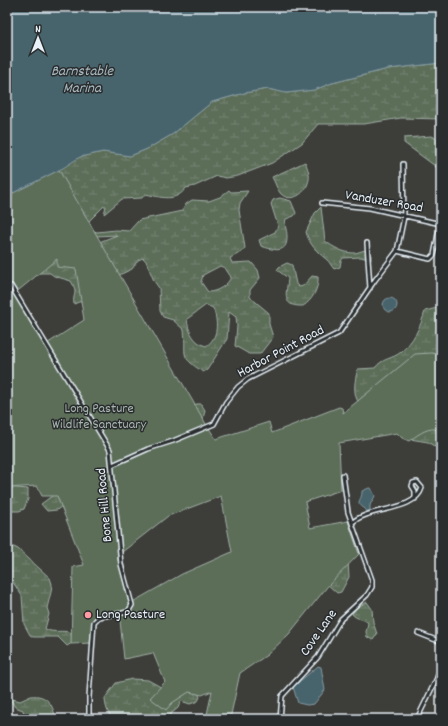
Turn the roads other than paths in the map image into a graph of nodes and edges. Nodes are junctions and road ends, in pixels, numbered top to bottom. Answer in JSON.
{"nodes":[{"id":1,"x":403,"y":164,"type":"dead end"},
{"id":2,"x":322,"y":203,"type":"dead end"},
{"id":3,"x":440,"y":207,"type":"dead end"},
{"id":4,"x":404,"y":217,"type":"junction"},
{"id":5,"x":440,"y":224,"type":"edge"},
{"id":6,"x":367,"y":243,"type":"dead end"},
{"id":7,"x":397,"y":251,"type":"junction"},
{"id":8,"x":11,"y":286,"type":"dead end"},
{"id":9,"x":370,"y":288,"type":"junction"},
{"id":10,"x":112,"y":465,"type":"junction"},
{"id":11,"x":343,"y":475,"type":"dead end"},
{"id":12,"x":415,"y":499,"type":"junction"},
{"id":13,"x":353,"y":522,"type":"junction"},
{"id":14,"x":441,"y":631,"type":"edge"},
{"id":15,"x":418,"y":633,"type":"dead end"},
{"id":16,"x":441,"y":642,"type":"edge"},
{"id":17,"x":441,"y":648,"type":"edge"},
{"id":18,"x":441,"y":664,"type":"edge"},
{"id":19,"x":89,"y":719,"type":"edge"},
{"id":20,"x":280,"y":719,"type":"edge"},
{"id":21,"x":416,"y":719,"type":"edge"}],
"edges":[{"from":1,"to":4,"type":"street"},
{"from":2,"to":4,"type":"street","name":"Vanduzer Road"},
{"from":3,"to":5,"type":"street"},
{"from":4,"to":5,"type":"street","name":"Vanduzer Road"},
{"from":4,"to":7,"type":"street"},
{"from":5,"to":7,"type":"street"},
{"from":6,"to":9,"type":"street"},
{"from":7,"to":9,"type":"street","name":"Harbor Point Road"},
{"from":8,"to":10,"type":"street","name":"Bone Hill Road"},
{"from":9,"to":10,"type":"street","name":"Harbor Point Road"},
{"from":10,"to":19,"type":"street","name":"Bone Hill Road"},
{"from":11,"to":13,"type":"street"},
{"from":12,"to":12,"type":"street"},
{"from":12,"to":13,"type":"street"},
{"from":13,"to":20,"type":"street","name":"Cove Lane"},
{"from":14,"to":16,"type":"street"},
{"from":15,"to":16,"type":"street"},
{"from":16,"to":17,"type":"street"},
{"from":18,"to":21,"type":"street"}]}
